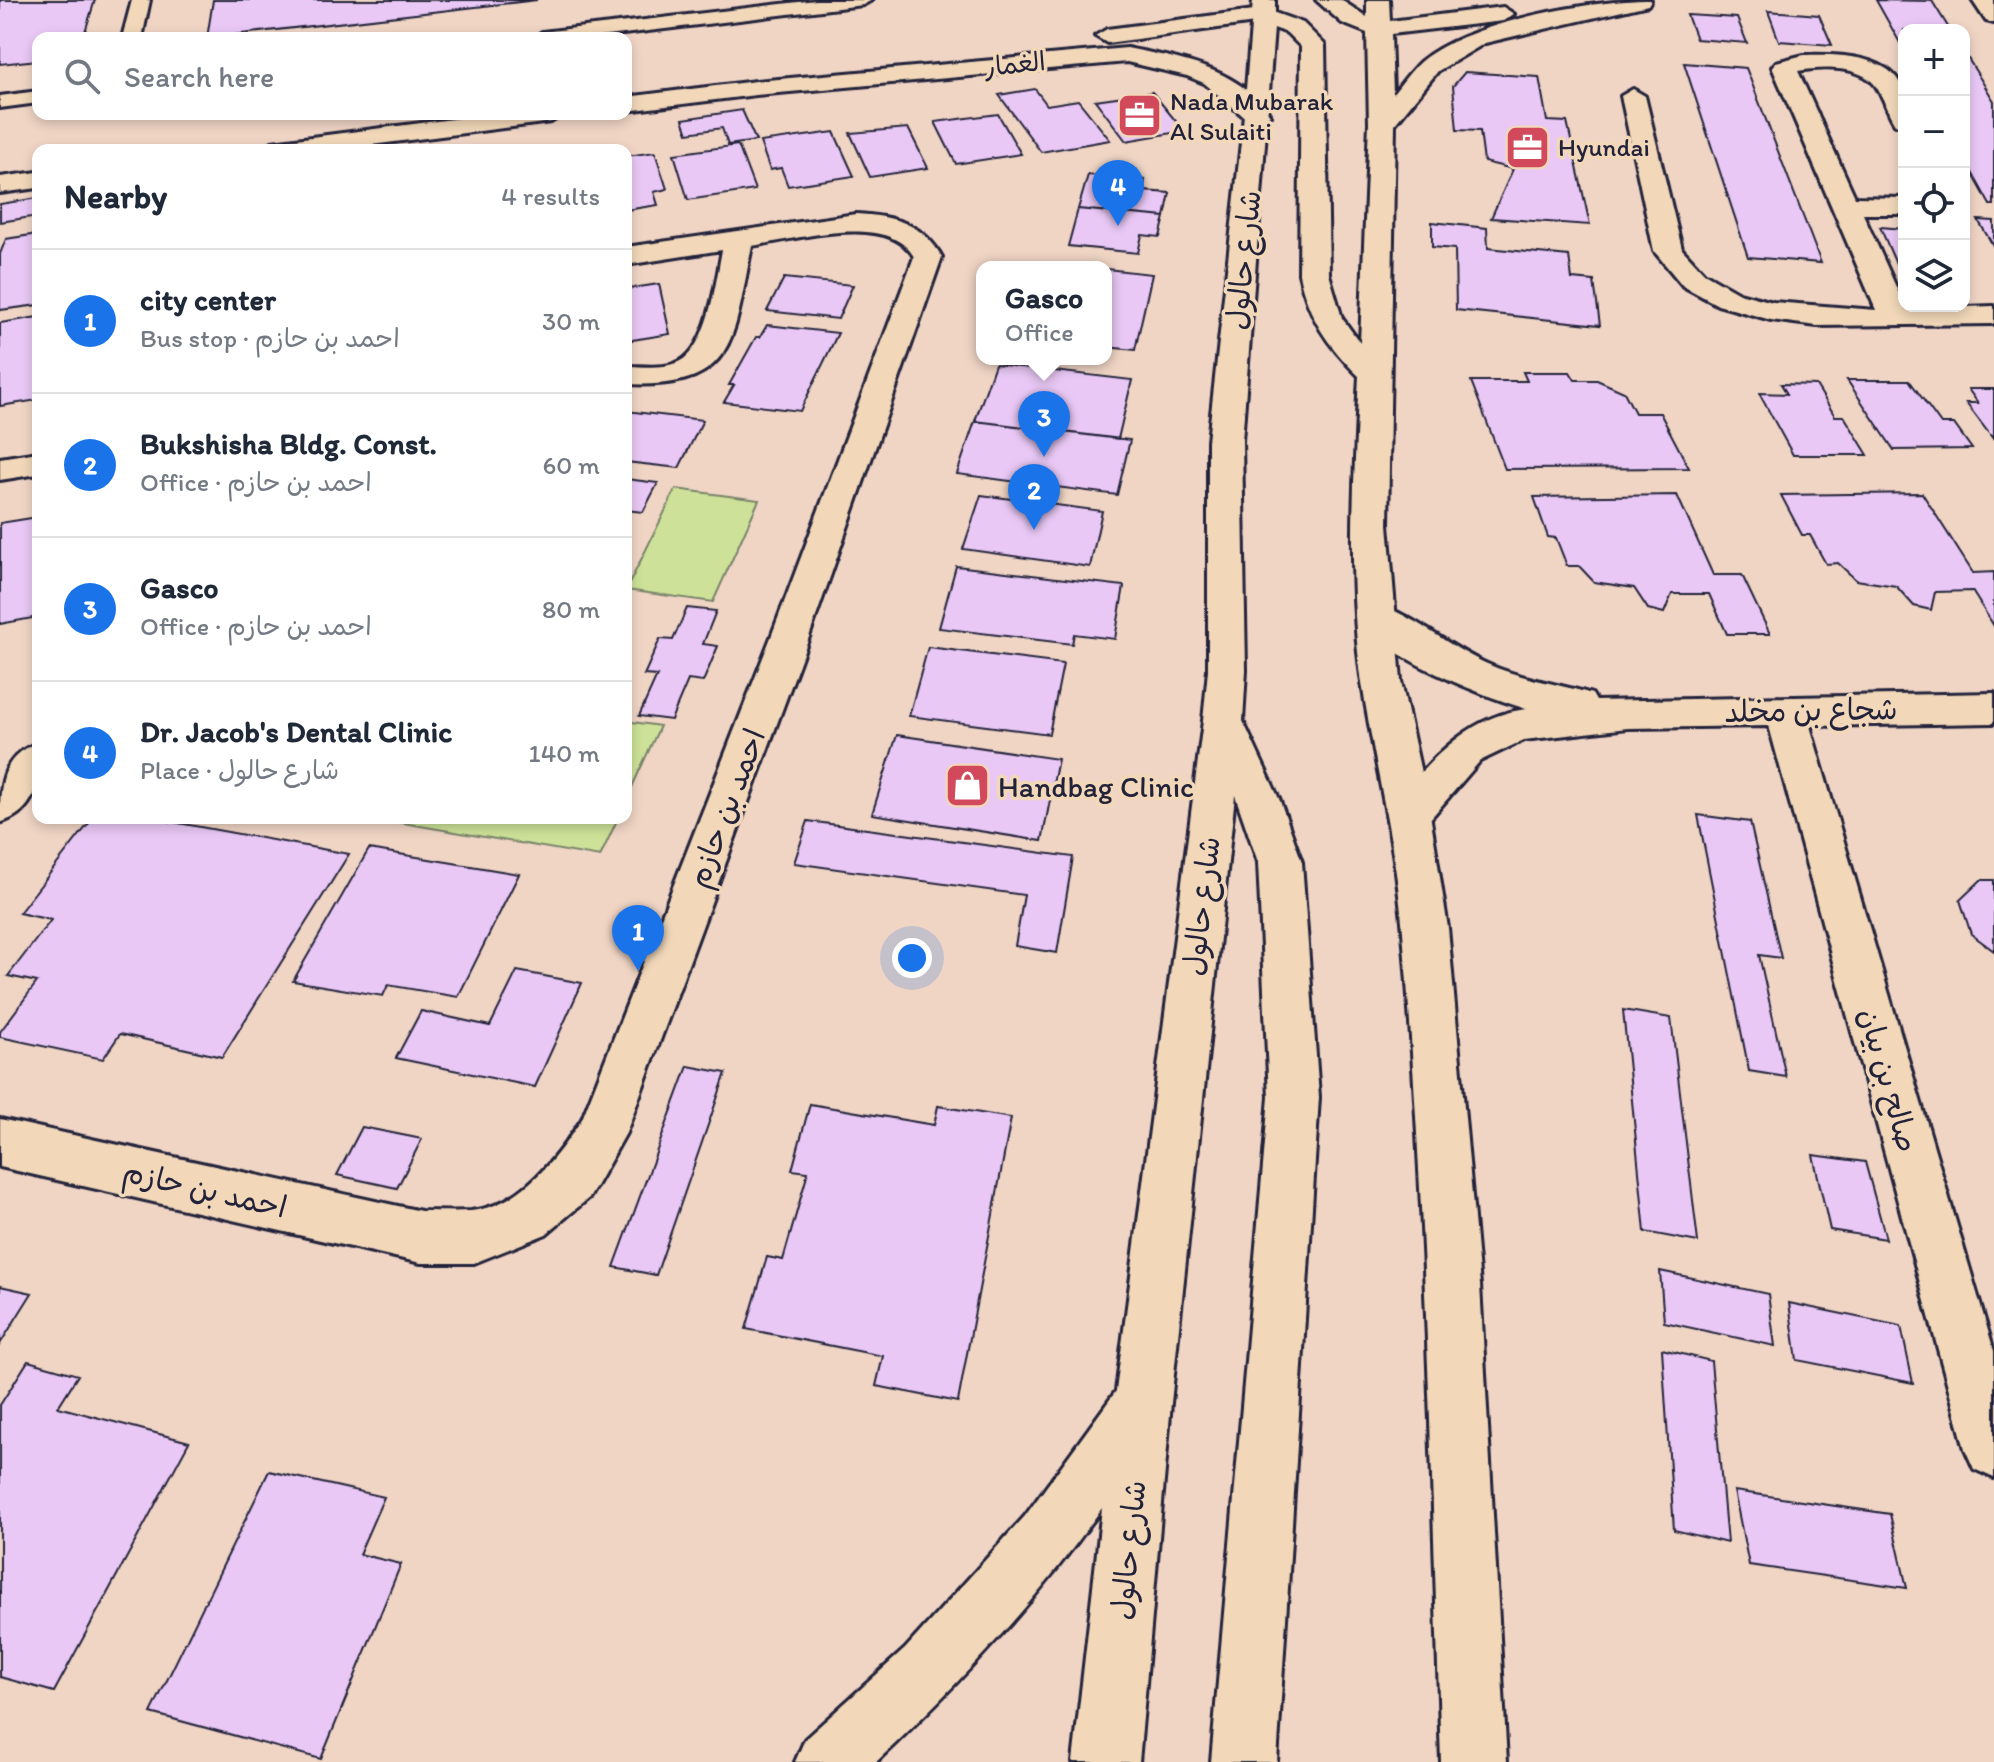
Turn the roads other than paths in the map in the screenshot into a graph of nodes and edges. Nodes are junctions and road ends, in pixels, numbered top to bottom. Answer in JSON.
{"nodes":[{"id":1,"x":141,"y":0,"type":"edge"},
{"id":2,"x":863,"y":0,"type":"edge"},
{"id":3,"x":1612,"y":0,"type":"edge"},
{"id":4,"x":1640,"y":0,"type":"edge"},
{"id":5,"x":1405,"y":1,"type":"edge"},
{"id":6,"x":1378,"y":2,"type":"edge"},
{"id":7,"x":1331,"y":4,"type":"edge"},
{"id":8,"x":1263,"y":8,"type":"edge"},
{"id":9,"x":1379,"y":29,"type":"junction"},
{"id":10,"x":133,"y":32,"type":"edge"},
{"id":11,"x":571,"y":32,"type":"edge"},
{"id":12,"x":756,"y":88,"type":"junction"},
{"id":13,"x":1633,"y":96,"type":"dead end"},
{"id":14,"x":32,"y":98,"type":"edge"},
{"id":15,"x":0,"y":102,"type":"edge"},
{"id":16,"x":632,"y":103,"type":"edge"},
{"id":17,"x":1898,"y":108,"type":"edge"},
{"id":18,"x":1257,"y":115,"type":"junction"},
{"id":19,"x":1382,"y":123,"type":"junction"},
{"id":20,"x":535,"y":127,"type":"edge"},
{"id":21,"x":341,"y":144,"type":"edge"},
{"id":22,"x":32,"y":181,"type":"edge"},
{"id":23,"x":0,"y":185,"type":"edge"},
{"id":24,"x":1842,"y":205,"type":"junction"},
{"id":25,"x":1898,"y":206,"type":"edge"},
{"id":26,"x":739,"y":239,"type":"junction"},
{"id":27,"x":632,"y":255,"type":"edge"},
{"id":28,"x":1994,"y":315,"type":"edge"},
{"id":29,"x":1894,"y":316,"type":"junction"},
{"id":30,"x":1372,"y":372,"type":"junction"},
{"id":31,"x":632,"y":375,"type":"edge"},
{"id":32,"x":32,"y":464,"type":"edge"},
{"id":33,"x":0,"y":469,"type":"edge"},
{"id":34,"x":1376,"y":617,"type":"junction"},
{"id":35,"x":1994,"y":708,"type":"edge"},
{"id":36,"x":1785,"y":710,"type":"junction"},
{"id":37,"x":1628,"y":713,"type":"junction"},
{"id":38,"x":1223,"y":721,"type":"junction"},
{"id":39,"x":32,"y":766,"type":"edge"},
{"id":40,"x":0,"y":806,"type":"edge"},
{"id":41,"x":1409,"y":814,"type":"junction"},
{"id":42,"x":0,"y":1143,"type":"edge"},
{"id":43,"x":1143,"y":1403,"type":"junction"},
{"id":44,"x":1994,"y":1449,"type":"edge"},
{"id":45,"x":828,"y":1762,"type":"edge"},
{"id":46,"x":1106,"y":1762,"type":"edge"},
{"id":47,"x":1244,"y":1762,"type":"edge"},
{"id":48,"x":1474,"y":1762,"type":"edge"}],
"edges":[{"from":1,"to":10,"type":"lane"},
{"from":2,"to":11,"type":"lane"},
{"from":3,"to":9,"type":"street"},
{"from":4,"to":19,"type":"street"},
{"from":5,"to":6,"type":"street","name":"الغمار"},
{"from":6,"to":7,"type":"street","name":"الغمار"},
{"from":6,"to":9,"type":"street"},
{"from":7,"to":8,"type":"street","name":"الغمار"},
{"from":7,"to":9,"type":"street"},
{"from":8,"to":12,"type":"street","name":"الغمار"},
{"from":8,"to":18,"type":"street","name":"شارع حالول"},
{"from":8,"to":30,"type":"street"},
{"from":9,"to":19,"type":"street"},
{"from":12,"to":16,"type":"street","name":"الغمار"},
{"from":12,"to":18,"type":"street","name":"الغمار"},
{"from":13,"to":29,"type":"street"},
{"from":14,"to":15,"type":"lane"},
{"from":17,"to":24,"type":"street"},
{"from":18,"to":38,"type":"street","name":"شارع حالول"},
{"from":19,"to":30,"type":"street"},
{"from":20,"to":21,"type":"street"},
{"from":22,"to":23,"type":"street"},
{"from":24,"to":25,"type":"street"},
{"from":24,"to":29,"type":"street"},
{"from":26,"to":27,"type":"street","name":"احمد بن حازم"},
{"from":26,"to":31,"type":"street"},
{"from":26,"to":42,"type":"street","name":"احمد بن حازم"},
{"from":28,"to":29,"type":"street"},
{"from":30,"to":34,"type":"street"},
{"from":32,"to":33,"type":"street"},
{"from":34,"to":37,"type":"street","name":"شجاع بن مخلد"},
{"from":34,"to":41,"type":"street"},
{"from":35,"to":36,"type":"street","name":"شجاع بن مخلد"},
{"from":36,"to":37,"type":"street","name":"شجاع بن مخلد"},
{"from":36,"to":44,"type":"street","name":"صالح بن بيان"},
{"from":37,"to":41,"type":"street","name":"شجاع بن مخلد"},
{"from":38,"to":43,"type":"street","name":"شارع حالول"},
{"from":38,"to":47,"type":"street"},
{"from":39,"to":40,"type":"street"},
{"from":41,"to":48,"type":"street"},
{"from":43,"to":45,"type":"street"},
{"from":43,"to":46,"type":"street","name":"شارع حالول"}]}
